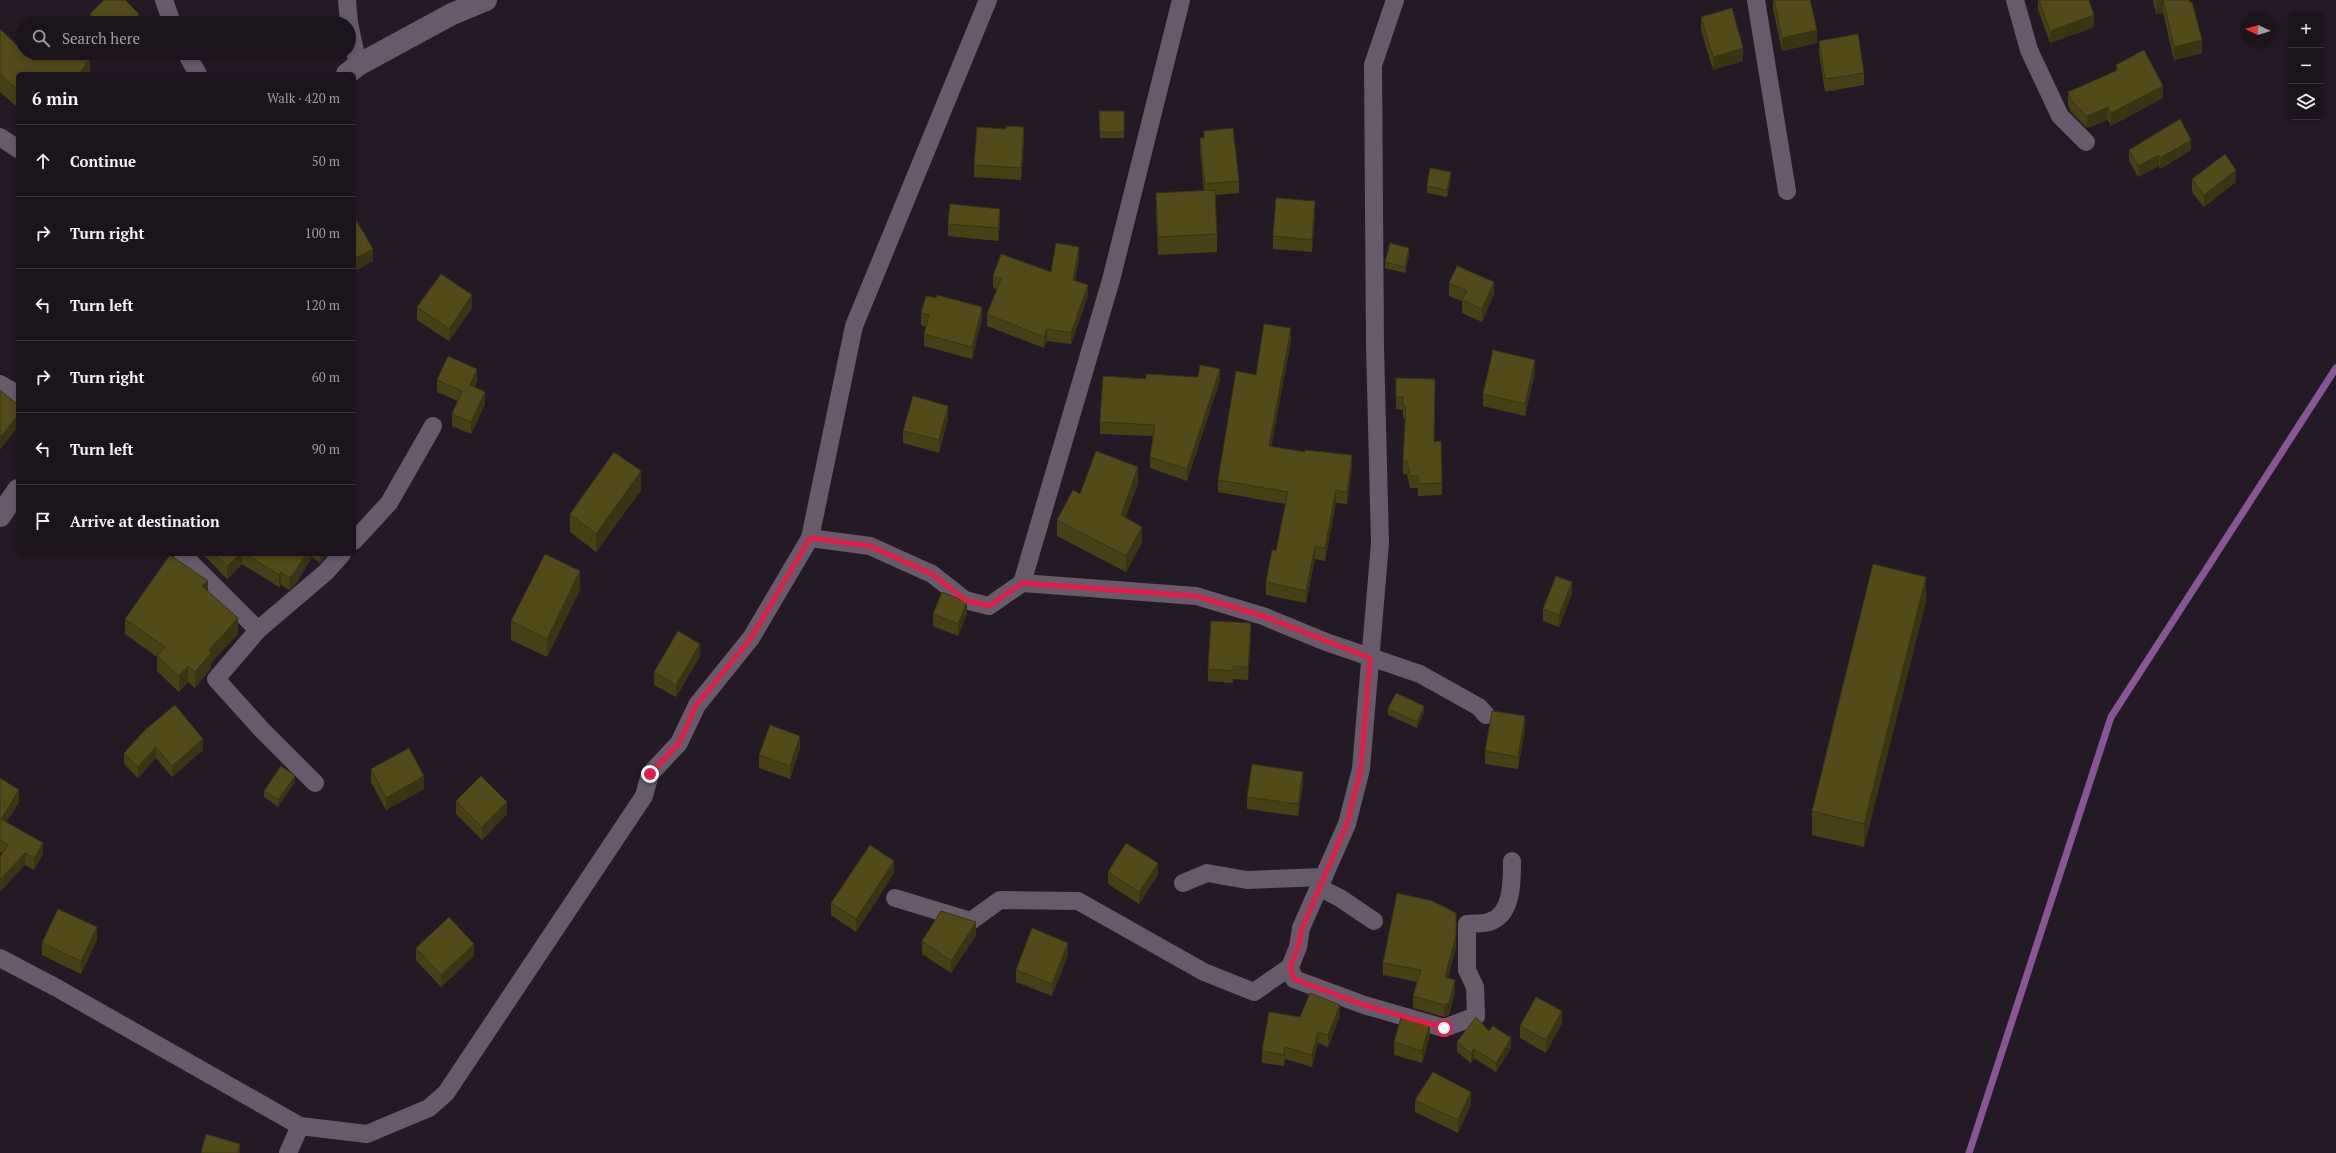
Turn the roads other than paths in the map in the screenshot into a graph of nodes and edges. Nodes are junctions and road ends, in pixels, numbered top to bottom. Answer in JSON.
{"nodes":[{"id":1,"x":164,"y":0,"type":"edge"},
{"id":2,"x":346,"y":0,"type":"edge"},
{"id":3,"x":486,"y":0,"type":"edge"},
{"id":4,"x":988,"y":0,"type":"edge"},
{"id":5,"x":1182,"y":0,"type":"edge"},
{"id":6,"x":1395,"y":0,"type":"edge"},
{"id":7,"x":1756,"y":0,"type":"edge"},
{"id":8,"x":2015,"y":0,"type":"edge"},
{"id":9,"x":170,"y":16,"type":"edge"},
{"id":10,"x":348,"y":16,"type":"edge"},
{"id":11,"x":190,"y":60,"type":"edge"},
{"id":12,"x":353,"y":69,"type":"edge"},
{"id":13,"x":197,"y":72,"type":"edge"},
{"id":14,"x":0,"y":137,"type":"edge"},
{"id":15,"x":2086,"y":142,"type":"dead end"},
{"id":16,"x":16,"y":148,"type":"edge"},
{"id":17,"x":1787,"y":191,"type":"dead end"},
{"id":18,"x":0,"y":384,"type":"edge"},
{"id":19,"x":16,"y":393,"type":"edge"},
{"id":20,"x":433,"y":426,"type":"dead end"},
{"id":21,"x":16,"y":493,"type":"edge"},
{"id":22,"x":0,"y":516,"type":"edge"},
{"id":23,"x":810,"y":538,"type":"junction"},
{"id":24,"x":356,"y":539,"type":"edge"},
{"id":25,"x":184,"y":556,"type":"edge"},
{"id":26,"x":340,"y":556,"type":"edge"},
{"id":27,"x":1022,"y":583,"type":"junction"},
{"id":28,"x":258,"y":630,"type":"junction"},
{"id":29,"x":1370,"y":658,"type":"junction"},
{"id":30,"x":1486,"y":715,"type":"dead end"},
{"id":31,"x":316,"y":783,"type":"dead end"},
{"id":32,"x":1512,"y":861,"type":"dead end"},
{"id":33,"x":1322,"y":882,"type":"junction"},
{"id":34,"x":1183,"y":883,"type":"dead end"},
{"id":35,"x":895,"y":898,"type":"dead end"},
{"id":36,"x":1374,"y":921,"type":"dead end"},
{"id":37,"x":0,"y":958,"type":"edge"},
{"id":38,"x":1290,"y":967,"type":"junction"},
{"id":39,"x":300,"y":1126,"type":"junction"},
{"id":40,"x":288,"y":1153,"type":"edge"}],
"edges":[{"from":1,"to":9,"type":"street"},
{"from":2,"to":10,"type":"street"},
{"from":3,"to":12,"type":"street"},
{"from":4,"to":23,"type":"street"},
{"from":5,"to":27,"type":"street"},
{"from":6,"to":29,"type":"street"},
{"from":7,"to":17,"type":"street"},
{"from":8,"to":15,"type":"street"},
{"from":11,"to":13,"type":"street"},
{"from":14,"to":16,"type":"street"},
{"from":18,"to":19,"type":"street"},
{"from":20,"to":24,"type":"street"},
{"from":21,"to":22,"type":"street"},
{"from":23,"to":27,"type":"street"},
{"from":23,"to":39,"type":"street"},
{"from":25,"to":28,"type":"street"},
{"from":26,"to":28,"type":"street"},
{"from":27,"to":29,"type":"street"},
{"from":28,"to":31,"type":"street"},
{"from":29,"to":30,"type":"street"},
{"from":29,"to":33,"type":"street"},
{"from":32,"to":38,"type":"street"},
{"from":33,"to":34,"type":"street"},
{"from":33,"to":36,"type":"street"},
{"from":33,"to":38,"type":"street"},
{"from":35,"to":38,"type":"street"},
{"from":37,"to":39,"type":"street"},
{"from":39,"to":40,"type":"street"}]}
